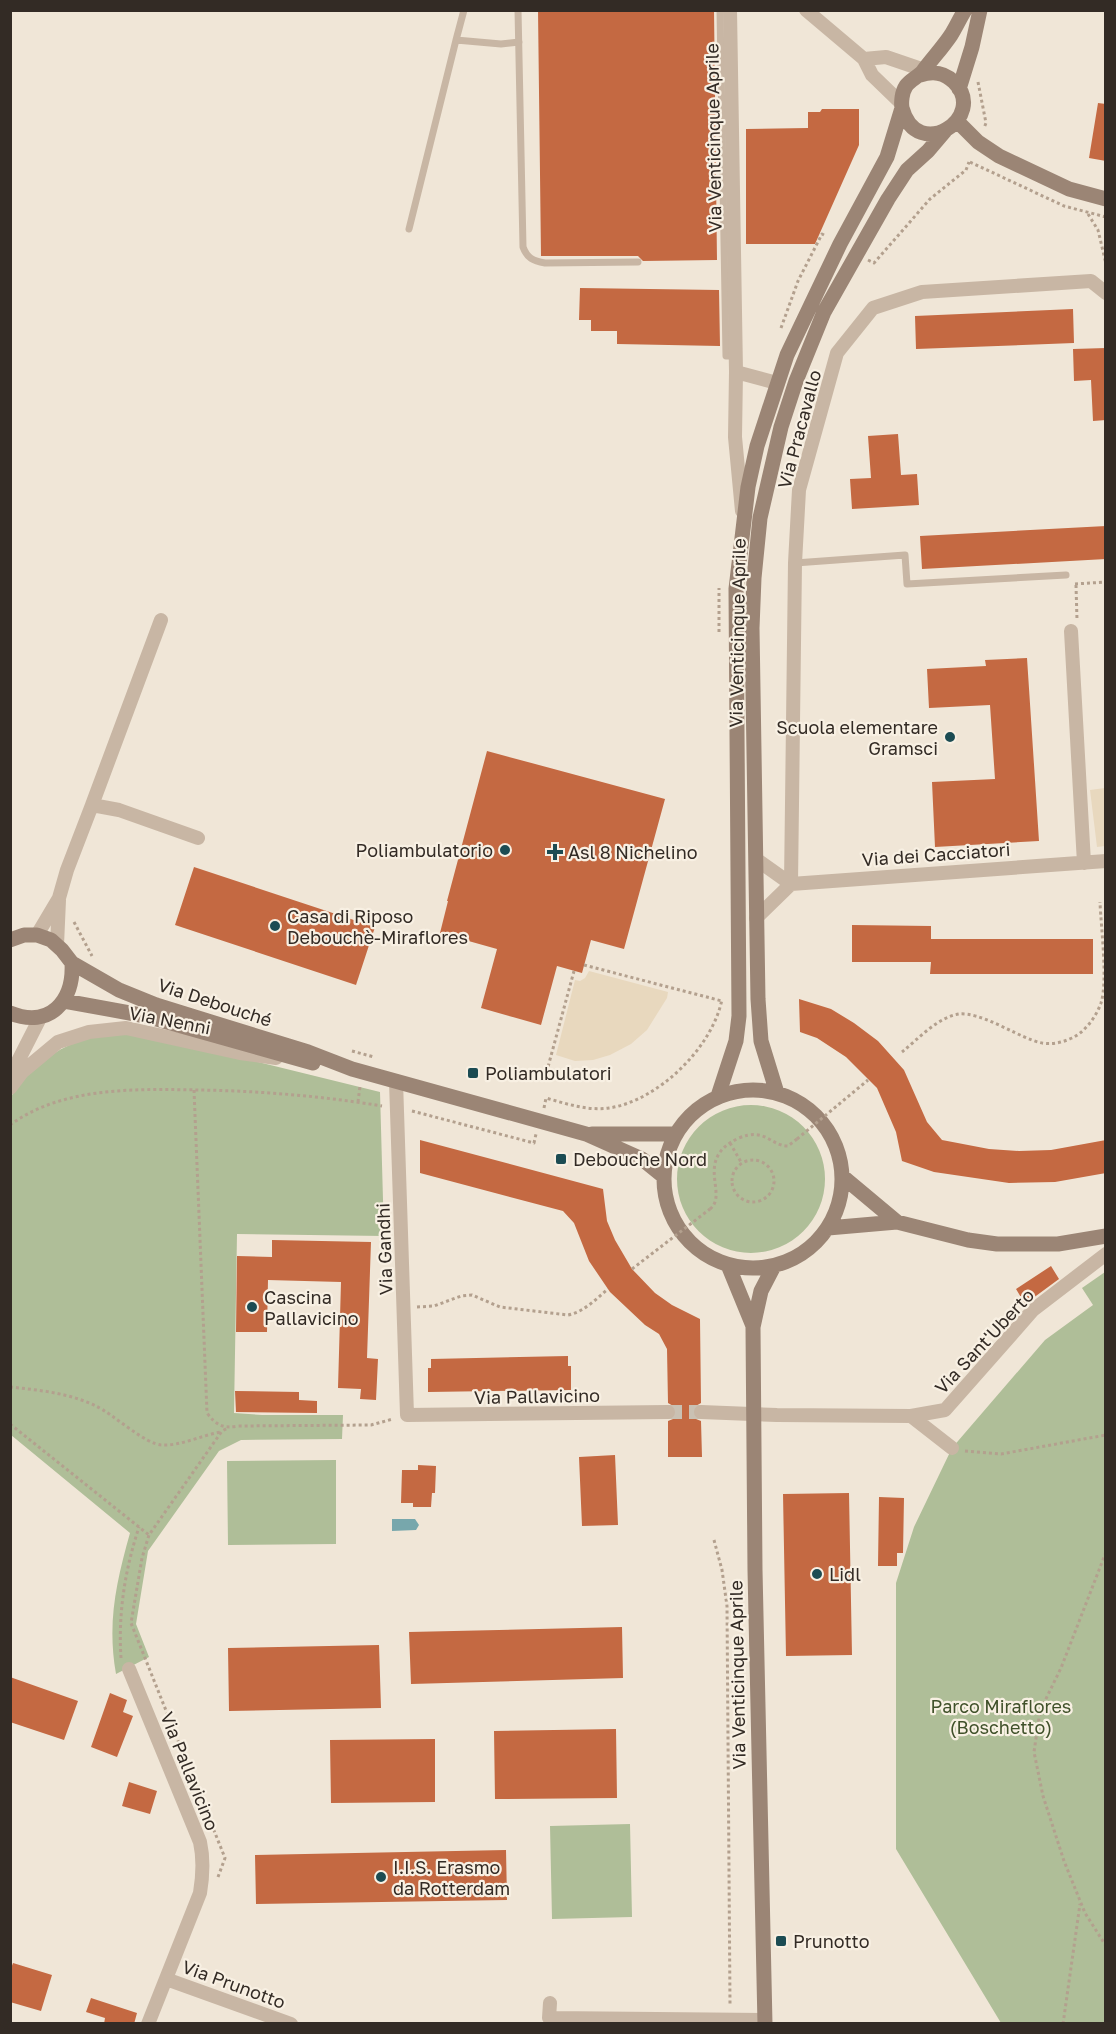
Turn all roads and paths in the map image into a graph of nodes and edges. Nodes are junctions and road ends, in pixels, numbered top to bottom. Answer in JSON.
{"nodes":[{"id":1,"x":464,"y":10,"type":"edge"},
{"id":2,"x":518,"y":10,"type":"edge"},
{"id":3,"x":720,"y":10,"type":"edge"},
{"id":4,"x":730,"y":10,"type":"edge"},
{"id":5,"x":806,"y":10,"type":"edge"},
{"id":6,"x":965,"y":10,"type":"edge"},
{"id":7,"x":980,"y":10,"type":"edge"},
{"id":8,"x":456,"y":40,"type":"junction"},
{"id":9,"x":519,"y":42,"type":"junction"},
{"id":10,"x":864,"y":58,"type":"junction"},
{"id":11,"x":925,"y":72,"type":"junction"},
{"id":12,"x":976,"y":73,"type":"dead end"},
{"id":13,"x":959,"y":89,"type":"junction"},
{"id":14,"x":901,"y":106,"type":"junction"},
{"id":15,"x":957,"y":121,"type":"junction"},
{"id":16,"x":945,"y":131,"type":"junction"},
{"id":17,"x":978,"y":142,"type":"junction"},
{"id":18,"x":969,"y":162,"type":"dead end"},
{"id":19,"x":1106,"y":200,"type":"edge"},
{"id":20,"x":1087,"y":212,"type":"dead end"},
{"id":21,"x":409,"y":229,"type":"dead end"},
{"id":22,"x":822,"y":234,"type":"dead end"},
{"id":23,"x":840,"y":244,"type":"junction"},
{"id":24,"x":856,"y":253,"type":"junction"},
{"id":25,"x":638,"y":262,"type":"dead end"},
{"id":26,"x":1106,"y":264,"type":"edge"},
{"id":27,"x":1106,"y":293,"type":"edge"},
{"id":28,"x":735,"y":356,"type":"junction"},
{"id":29,"x":736,"y":372,"type":"junction"},
{"id":30,"x":777,"y":383,"type":"junction"},
{"id":31,"x":743,"y":519,"type":"junction"},
{"id":32,"x":795,"y":563,"type":"junction"},
{"id":33,"x":1066,"y":574,"type":"joint"},
{"id":34,"x":1106,"y":582,"type":"edge"},
{"id":35,"x":161,"y":620,"type":"dead end"},
{"id":36,"x":1071,"y":631,"type":"dead end"},
{"id":37,"x":92,"y":805,"type":"junction"},
{"id":38,"x":198,"y":837,"type":"dead end"},
{"id":39,"x":756,"y":859,"type":"junction"},
{"id":40,"x":1106,"y":861,"type":"edge"},
{"id":41,"x":1084,"y":863,"type":"junction"},
{"id":42,"x":791,"y":884,"type":"junction"},
{"id":43,"x":59,"y":898,"type":"junction"},
{"id":44,"x":1100,"y":902,"type":"dead end"},
{"id":45,"x":73,"y":917,"type":"dead end"},
{"id":46,"x":756,"y":918,"type":"junction"},
{"id":47,"x":37,"y":936,"type":"junction"},
{"id":48,"x":11,"y":940,"type":"edge"},
{"id":49,"x":57,"y":945,"type":"junction"},
{"id":50,"x":93,"y":958,"type":"dead end"},
{"id":51,"x":72,"y":963,"type":"junction"},
{"id":52,"x":584,"y":965,"type":"dead end"},
{"id":53,"x":574,"y":971,"type":"dead end"},
{"id":54,"x":64,"y":1001,"type":"junction"},
{"id":55,"x":10,"y":1013,"type":"edge"},
{"id":56,"x":39,"y":1018,"type":"junction"},
{"id":57,"x":345,"y":1049,"type":"dead end"},
{"id":58,"x":902,"y":1052,"type":"dead end"},
{"id":59,"x":379,"y":1059,"type":"dead end"},
{"id":60,"x":306,"y":1062,"type":"junction"},
{"id":61,"x":352,"y":1069,"type":"junction"},
{"id":62,"x":10,"y":1077,"type":"edge"},
{"id":63,"x":545,"y":1078,"type":"dead end"},
{"id":64,"x":868,"y":1080,"type":"dead end"},
{"id":65,"x":396,"y":1081,"type":"junction"},
{"id":66,"x":10,"y":1088,"type":"edge"},
{"id":67,"x":194,"y":1089,"type":"junction"},
{"id":68,"x":777,"y":1093,"type":"junction"},
{"id":69,"x":718,"y":1096,"type":"junction"},
{"id":70,"x":546,"y":1098,"type":"dead end"},
{"id":71,"x":397,"y":1109,"type":"junction"},
{"id":72,"x":11,"y":1124,"type":"edge"},
{"id":73,"x":586,"y":1134,"type":"junction"},
{"id":74,"x":674,"y":1134,"type":"junction"},
{"id":75,"x":534,"y":1143,"type":"dead end"},
{"id":76,"x":730,"y":1143,"type":"junction"},
{"id":77,"x":741,"y":1163,"type":"junction"},
{"id":78,"x":663,"y":1176,"type":"junction"},
{"id":79,"x":842,"y":1176,"type":"junction"},
{"id":80,"x":897,"y":1222,"type":"junction"},
{"id":81,"x":828,"y":1228,"type":"junction"},
{"id":82,"x":1106,"y":1236,"type":"edge"},
{"id":83,"x":1106,"y":1254,"type":"edge"},
{"id":84,"x":728,"y":1265,"type":"junction"},
{"id":85,"x":774,"y":1266,"type":"junction"},
{"id":86,"x":632,"y":1269,"type":"dead end"},
{"id":87,"x":608,"y":1289,"type":"dead end"},
{"id":88,"x":404,"y":1308,"type":"junction"},
{"id":89,"x":753,"y":1327,"type":"junction"},
{"id":90,"x":10,"y":1387,"type":"edge"},
{"id":91,"x":668,"y":1412,"type":"tunnel mouth"},
{"id":92,"x":701,"y":1412,"type":"tunnel mouth"},
{"id":93,"x":754,"y":1413,"type":"junction"},
{"id":94,"x":407,"y":1415,"type":"junction"},
{"id":95,"x":911,"y":1416,"type":"junction"},
{"id":96,"x":10,"y":1424,"type":"edge"},
{"id":97,"x":228,"y":1428,"type":"junction"},
{"id":98,"x":222,"y":1431,"type":"junction"},
{"id":99,"x":1106,"y":1435,"type":"edge"},
{"id":100,"x":952,"y":1448,"type":"joint"},
{"id":101,"x":139,"y":1527,"type":"junction"},
{"id":102,"x":149,"y":1535,"type":"junction"},
{"id":103,"x":714,"y":1540,"type":"dead end"},
{"id":104,"x":1106,"y":1552,"type":"edge"},
{"id":105,"x":142,"y":1558,"type":"dead end"},
{"id":106,"x":129,"y":1669,"type":"joint"},
{"id":107,"x":1080,"y":1902,"type":"junction"},
{"id":108,"x":1106,"y":1946,"type":"edge"},
{"id":109,"x":166,"y":1979,"type":"junction"},
{"id":110,"x":550,"y":2003,"type":"dead end"},
{"id":111,"x":730,"y":2019,"type":"junction"},
{"id":112,"x":765,"y":2022,"type":"edge"},
{"id":113,"x":148,"y":2024,"type":"edge"},
{"id":114,"x":291,"y":2024,"type":"edge"},
{"id":115,"x":1063,"y":2024,"type":"edge"}],
"edges":[{"from":1,"to":8,"type":"lane"},
{"from":2,"to":9,"type":"lane"},
{"from":3,"to":28,"type":"lane"},
{"from":4,"to":28,"type":"street","name":"Via Venticinque Aprile"},
{"from":5,"to":10,"type":"street"},
{"from":6,"to":11,"type":"main road"},
{"from":7,"to":13,"type":"main road"},
{"from":8,"to":9,"type":"lane"},
{"from":8,"to":21,"type":"lane"},
{"from":9,"to":25,"type":"lane"},
{"from":10,"to":11,"type":"street"},
{"from":10,"to":14,"type":"street"},
{"from":11,"to":13,"type":"main road"},
{"from":11,"to":14,"type":"main road"},
{"from":12,"to":17,"type":"path"},
{"from":13,"to":15,"type":"main road"},
{"from":14,"to":16,"type":"main road"},
{"from":14,"to":23,"type":"main road","name":"Via Venticinque Aprile"},
{"from":15,"to":16,"type":"main road"},
{"from":15,"to":17,"type":"main road"},
{"from":16,"to":24,"type":"main road","name":"Via Venticinque Aprile"},
{"from":17,"to":19,"type":"main road"},
{"from":18,"to":24,"type":"path"},
{"from":20,"to":26,"type":"path"},
{"from":22,"to":23,"type":"path"},
{"from":23,"to":30,"type":"main road","name":"Via Venticinque Aprile"},
{"from":24,"to":39,"type":"main road","name":"Via Venticinque Aprile"},
{"from":27,"to":32,"type":"street","name":"Via Pracavallo"},
{"from":28,"to":29,"type":"street","name":"Via Venticinque Aprile"},
{"from":29,"to":30,"type":"street"},
{"from":29,"to":31,"type":"street","name":"Via Venticinque Aprile"},
{"from":30,"to":31,"type":"main road","name":"Via Venticinque Aprile"},
{"from":31,"to":69,"type":"main road","name":"Via Venticinque Aprile"},
{"from":32,"to":33,"type":"lane"},
{"from":32,"to":42,"type":"street","name":"Via Pracavallo"},
{"from":33,"to":34,"type":"path"},
{"from":35,"to":37,"type":"street"},
{"from":36,"to":41,"type":"street"},
{"from":37,"to":38,"type":"street"},
{"from":37,"to":43,"type":"street"},
{"from":39,"to":42,"type":"street"},
{"from":39,"to":46,"type":"main road","name":"Via Venticinque Aprile"},
{"from":40,"to":41,"type":"street","name":"Via dei Cacciatori"},
{"from":41,"to":42,"type":"street","name":"Via dei Cacciatori"},
{"from":42,"to":46,"type":"street"},
{"from":43,"to":47,"type":"street"},
{"from":43,"to":49,"type":"street"},
{"from":44,"to":58,"type":"path"},
{"from":45,"to":50,"type":"path"},
{"from":46,"to":68,"type":"main road","name":"Via Venticinque Aprile"},
{"from":47,"to":48,"type":"main road"},
{"from":47,"to":49,"type":"main road","name":"Via Debouché"},
{"from":49,"to":51,"type":"main road","name":"Via Debouché"},
{"from":51,"to":54,"type":"main road"},
{"from":51,"to":61,"type":"main road","name":"Via Debouché"},
{"from":52,"to":70,"type":"path"},
{"from":53,"to":63,"type":"path"},
{"from":54,"to":56,"type":"main road"},
{"from":54,"to":60,"type":"main road","name":"Via Debouché"},
{"from":55,"to":56,"type":"main road"},
{"from":56,"to":62,"type":"street"},
{"from":57,"to":59,"type":"path"},
{"from":60,"to":61,"type":"main road","name":"Via Debouché"},
{"from":60,"to":66,"type":"street","name":"Via Nenni"},
{"from":61,"to":65,"type":"main road","name":"Via Debouché"},
{"from":64,"to":76,"type":"path","bridge":true},
{"from":65,"to":71,"type":"street","name":"Via Gandhi"},
{"from":65,"to":73,"type":"main road","name":"Via Debouché"},
{"from":67,"to":71,"type":"path"},
{"from":67,"to":72,"type":"path"},
{"from":67,"to":97,"type":"path"},
{"from":68,"to":69,"type":"main road"},
{"from":68,"to":79,"type":"main road"},
{"from":69,"to":74,"type":"main road"},
{"from":71,"to":75,"type":"path"},
{"from":71,"to":88,"type":"street","name":"Via Gandhi"},
{"from":73,"to":74,"type":"main road","name":"Via Debouché"},
{"from":73,"to":78,"type":"main road","name":"Via Debouché"},
{"from":74,"to":78,"type":"main road"},
{"from":76,"to":77,"type":"path"},
{"from":76,"to":86,"type":"path","bridge":true},
{"from":77,"to":77,"type":"path"},
{"from":78,"to":84,"type":"main road"},
{"from":79,"to":80,"type":"main road"},
{"from":79,"to":81,"type":"main road"},
{"from":80,"to":81,"type":"main road"},
{"from":80,"to":82,"type":"main road"},
{"from":81,"to":85,"type":"main road"},
{"from":83,"to":95,"type":"street","name":"Via Sant'Uberto"},
{"from":84,"to":85,"type":"main road"},
{"from":84,"to":89,"type":"main road","name":"Via Venticinque Aprile"},
{"from":85,"to":89,"type":"main road","name":"Via Venticinque Aprile"},
{"from":87,"to":88,"type":"path"},
{"from":88,"to":94,"type":"street","name":"Via Gandhi"},
{"from":89,"to":93,"type":"main road","name":"Via Venticinque Aprile"},
{"from":90,"to":98,"type":"path"},
{"from":91,"to":94,"type":"street","name":"Via Pallavicino"},
{"from":92,"to":93,"type":"street"},
{"from":93,"to":95,"type":"street","name":"Via Sant'Uberto"},
{"from":93,"to":112,"type":"main road","name":"Via Venticinque Aprile"},
{"from":94,"to":97,"type":"path"},
{"from":95,"to":100,"type":"street"},
{"from":96,"to":101,"type":"path"},
{"from":97,"to":98,"type":"path"},
{"from":98,"to":102,"type":"path"},
{"from":99,"to":100,"type":"path"},
{"from":101,"to":102,"type":"path"},
{"from":101,"to":106,"type":"path"},
{"from":102,"to":105,"type":"path"},
{"from":103,"to":111,"type":"path"},
{"from":104,"to":107,"type":"path"},
{"from":106,"to":109,"type":"street","name":"Via Pallavicino"},
{"from":107,"to":108,"type":"path"},
{"from":107,"to":115,"type":"path"},
{"from":109,"to":113,"type":"street","name":"Via Pallavicino"},
{"from":109,"to":114,"type":"street","name":"Via Prunotto"},
{"from":110,"to":111,"type":"street"},
{"from":111,"to":112,"type":"street"}]}
